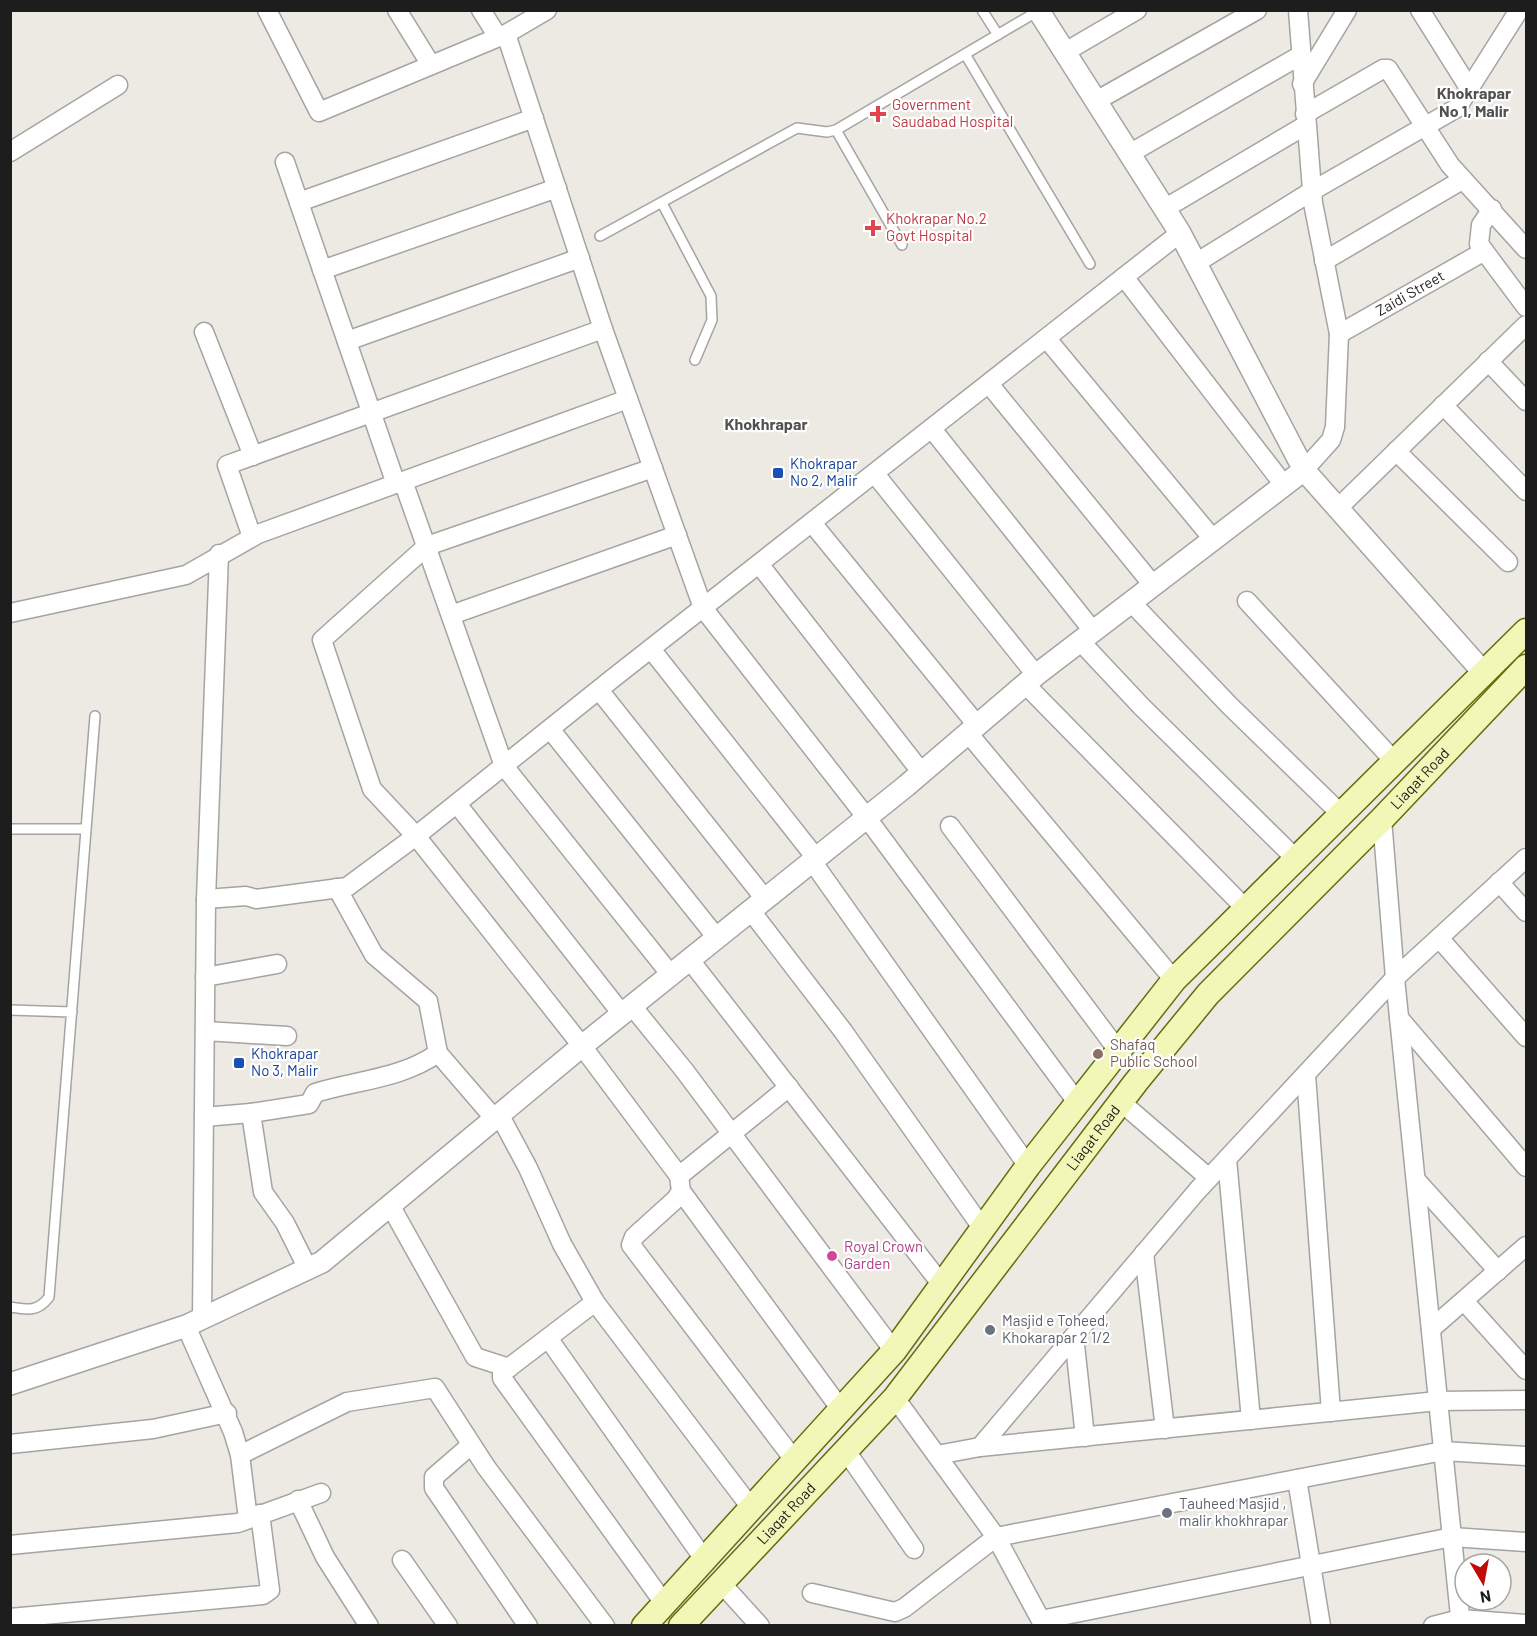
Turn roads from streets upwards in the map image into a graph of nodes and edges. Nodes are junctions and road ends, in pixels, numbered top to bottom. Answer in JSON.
{"nodes":[{"id":1,"x":267,"y":10,"type":"edge"},
{"id":2,"x":397,"y":10,"type":"edge"},
{"id":3,"x":481,"y":10,"type":"edge"},
{"id":4,"x":547,"y":10,"type":"edge"},
{"id":5,"x":1137,"y":10,"type":"edge"},
{"id":6,"x":1257,"y":10,"type":"edge"},
{"id":7,"x":1298,"y":10,"type":"edge"},
{"id":8,"x":1347,"y":10,"type":"edge"},
{"id":9,"x":1420,"y":10,"type":"edge"},
{"id":10,"x":1519,"y":10,"type":"edge"},
{"id":11,"x":1038,"y":11,"type":"edge"},
{"id":12,"x":502,"y":36,"type":"junction"},
{"id":13,"x":1065,"y":52,"type":"junction"},
{"id":14,"x":1301,"y":55,"type":"junction"},
{"id":15,"x":431,"y":65,"type":"junction"},
{"id":16,"x":1302,"y":84,"type":"junction"},
{"id":17,"x":118,"y":85,"type":"dead end"},
{"id":18,"x":1469,"y":88,"type":"junction"},
{"id":19,"x":1096,"y":101,"type":"junction"},
{"id":20,"x":534,"y":118,"type":"junction"},
{"id":21,"x":1305,"y":119,"type":"junction"},
{"id":22,"x":1425,"y":127,"type":"junction"},
{"id":23,"x":10,"y":152,"type":"edge"},
{"id":24,"x":1130,"y":154,"type":"junction"},
{"id":25,"x":285,"y":162,"type":"dead end"},
{"id":26,"x":1462,"y":180,"type":"junction"},
{"id":27,"x":557,"y":188,"type":"junction"},
{"id":28,"x":1311,"y":191,"type":"junction"},
{"id":29,"x":299,"y":202,"type":"junction"},
{"id":30,"x":1164,"y":209,"type":"junction"},
{"id":31,"x":1491,"y":209,"type":"junction"},
{"id":32,"x":1180,"y":233,"type":"junction"},
{"id":33,"x":1527,"y":249,"type":"edge"},
{"id":34,"x":1483,"y":252,"type":"junction"},
{"id":35,"x":580,"y":258,"type":"junction"},
{"id":36,"x":1324,"y":261,"type":"junction"},
{"id":37,"x":1196,"y":263,"type":"junction"},
{"id":38,"x":322,"y":270,"type":"junction"},
{"id":39,"x":1124,"y":277,"type":"junction"},
{"id":40,"x":1527,"y":307,"type":"edge"},
{"id":41,"x":1527,"y":325,"type":"edge"},
{"id":42,"x":603,"y":329,"type":"junction"},
{"id":43,"x":204,"y":332,"type":"dead end"},
{"id":44,"x":1339,"y":334,"type":"junction"},
{"id":45,"x":1047,"y":339,"type":"junction"},
{"id":46,"x":347,"y":341,"type":"junction"},
{"id":47,"x":1488,"y":361,"type":"junction"},
{"id":48,"x":989,"y":384,"type":"junction"},
{"id":49,"x":628,"y":399,"type":"junction"},
{"id":50,"x":1527,"y":401,"type":"edge"},
{"id":51,"x":1443,"y":405,"type":"junction"},
{"id":52,"x":371,"y":413,"type":"junction"},
{"id":53,"x":932,"y":429,"type":"junction"},
{"id":54,"x":1396,"y":451,"type":"junction"},
{"id":55,"x":252,"y":456,"type":"junction"},
{"id":56,"x":653,"y":468,"type":"junction"},
{"id":57,"x":1304,"y":470,"type":"junction"},
{"id":58,"x":875,"y":474,"type":"junction"},
{"id":59,"x":400,"y":482,"type":"junction"},
{"id":60,"x":1284,"y":485,"type":"junction"},
{"id":61,"x":1527,"y":491,"type":"edge"},
{"id":62,"x":1338,"y":508,"type":"junction"},
{"id":63,"x":812,"y":523,"type":"junction"},
{"id":64,"x":677,"y":535,"type":"junction"},
{"id":65,"x":252,"y":537,"type":"junction"},
{"id":66,"x":1213,"y":539,"type":"junction"},
{"id":67,"x":427,"y":546,"type":"junction"},
{"id":68,"x":219,"y":554,"type":"junction"},
{"id":69,"x":1508,"y":562,"type":"dead end"},
{"id":70,"x":759,"y":564,"type":"junction"},
{"id":71,"x":1154,"y":585,"type":"junction"},
{"id":72,"x":1247,"y":601,"type":"dead end"},
{"id":73,"x":1131,"y":602,"type":"junction"},
{"id":74,"x":704,"y":608,"type":"junction"},
{"id":75,"x":10,"y":613,"type":"edge"},
{"id":76,"x":451,"y":615,"type":"junction"},
{"id":77,"x":1527,"y":631,"type":"edge"},
{"id":78,"x":1087,"y":636,"type":"junction"},
{"id":79,"x":651,"y":649,"type":"junction"},
{"id":80,"x":1527,"y":667,"type":"edge"},
{"id":81,"x":1483,"y":672,"type":"junction"},
{"id":82,"x":1030,"y":679,"type":"junction"},
{"id":83,"x":598,"y":690,"type":"junction"},
{"id":84,"x":550,"y":729,"type":"junction"},
{"id":85,"x":972,"y":729,"type":"junction"},
{"id":86,"x":1394,"y":761,"type":"junction"},
{"id":87,"x":504,"y":766,"type":"junction"},
{"id":88,"x":922,"y":773,"type":"junction"},
{"id":89,"x":457,"y":804,"type":"junction"},
{"id":90,"x":1341,"y":814,"type":"junction"},
{"id":91,"x":867,"y":818,"type":"junction"},
{"id":92,"x":1382,"y":819,"type":"junction"},
{"id":93,"x":950,"y":826,"type":"dead end"},
{"id":94,"x":416,"y":836,"type":"junction"},
{"id":95,"x":1527,"y":858,"type":"edge"},
{"id":96,"x":1296,"y":859,"type":"junction"},
{"id":97,"x":814,"y":860,"type":"junction"},
{"id":98,"x":1500,"y":882,"type":"junction"},
{"id":99,"x":337,"y":888,"type":"junction"},
{"id":100,"x":206,"y":899,"type":"junction"},
{"id":101,"x":758,"y":905,"type":"junction"},
{"id":102,"x":1245,"y":908,"type":"junction"},
{"id":103,"x":1527,"y":912,"type":"edge"},
{"id":104,"x":717,"y":938,"type":"junction"},
{"id":105,"x":1439,"y":938,"type":"junction"},
{"id":106,"x":690,"y":960,"type":"junction"},
{"id":107,"x":277,"y":964,"type":"dead end"},
{"id":108,"x":671,"y":975,"type":"junction"},
{"id":109,"x":206,"y":977,"type":"junction"},
{"id":110,"x":1395,"y":978,"type":"junction"},
{"id":111,"x":1174,"y":980,"type":"junction"},
{"id":112,"x":627,"y":1010,"type":"junction"},
{"id":113,"x":1399,"y":1018,"type":"junction"},
{"id":114,"x":205,"y":1031,"type":"junction"},
{"id":115,"x":287,"y":1036,"type":"dead end"},
{"id":116,"x":1527,"y":1037,"type":"edge"},
{"id":117,"x":582,"y":1046,"type":"junction"},
{"id":118,"x":1118,"y":1049,"type":"junction"},
{"id":119,"x":438,"y":1053,"type":"junction"},
{"id":120,"x":1306,"y":1076,"type":"junction"},
{"id":121,"x":789,"y":1087,"type":"junction"},
{"id":122,"x":1077,"y":1102,"type":"junction"},
{"id":123,"x":1121,"y":1102,"type":"junction"},
{"id":124,"x":251,"y":1113,"type":"junction"},
{"id":125,"x":497,"y":1116,"type":"junction"},
{"id":126,"x":204,"y":1117,"type":"junction"},
{"id":127,"x":731,"y":1134,"type":"junction"},
{"id":128,"x":1227,"y":1159,"type":"junction"},
{"id":129,"x":1028,"y":1166,"type":"junction"},
{"id":130,"x":1527,"y":1167,"type":"edge"},
{"id":131,"x":1209,"y":1178,"type":"junction"},
{"id":132,"x":1416,"y":1180,"type":"junction"},
{"id":133,"x":680,"y":1183,"type":"junction"},
{"id":134,"x":390,"y":1205,"type":"junction"},
{"id":135,"x":983,"y":1229,"type":"junction"},
{"id":136,"x":1527,"y":1246,"type":"edge"},
{"id":137,"x":1144,"y":1253,"type":"junction"},
{"id":138,"x":308,"y":1269,"type":"junction"},
{"id":139,"x":1498,"y":1271,"type":"junction"},
{"id":140,"x":942,"y":1285,"type":"junction"},
{"id":141,"x":1464,"y":1301,"type":"junction"},
{"id":142,"x":595,"y":1302,"type":"junction"},
{"id":143,"x":194,"y":1322,"type":"junction"},
{"id":144,"x":1431,"y":1329,"type":"junction"},
{"id":145,"x":1074,"y":1336,"type":"junction"},
{"id":146,"x":548,"y":1338,"type":"junction"},
{"id":147,"x":894,"y":1351,"type":"junction"},
{"id":148,"x":509,"y":1368,"type":"junction"},
{"id":149,"x":1527,"y":1370,"type":"edge"},
{"id":150,"x":10,"y":1384,"type":"edge"},
{"id":151,"x":895,"y":1398,"type":"junction"},
{"id":152,"x":1527,"y":1400,"type":"edge"},
{"id":153,"x":1438,"y":1401,"type":"junction"},
{"id":154,"x":842,"y":1411,"type":"junction"},
{"id":155,"x":1330,"y":1412,"type":"junction"},
{"id":156,"x":227,"y":1413,"type":"junction"},
{"id":157,"x":1251,"y":1420,"type":"junction"},
{"id":158,"x":1165,"y":1429,"type":"junction"},
{"id":159,"x":1085,"y":1437,"type":"junction"},
{"id":160,"x":10,"y":1444,"type":"edge"},
{"id":161,"x":471,"y":1445,"type":"junction"},
{"id":162,"x":980,"y":1447,"type":"junction"},
{"id":163,"x":846,"y":1451,"type":"junction"},
{"id":164,"x":1443,"y":1451,"type":"junction"},
{"id":165,"x":240,"y":1455,"type":"junction"},
{"id":166,"x":937,"y":1455,"type":"junction"},
{"id":167,"x":1527,"y":1456,"type":"edge"},
{"id":168,"x":795,"y":1461,"type":"junction"},
{"id":169,"x":1297,"y":1479,"type":"junction"},
{"id":170,"x":321,"y":1493,"type":"dead end"},
{"id":171,"x":298,"y":1500,"type":"junction"},
{"id":172,"x":752,"y":1509,"type":"junction"},
{"id":173,"x":254,"y":1516,"type":"junction"},
{"id":174,"x":996,"y":1537,"type":"junction"},
{"id":175,"x":1452,"y":1537,"type":"junction"},
{"id":176,"x":1527,"y":1542,"type":"edge"},
{"id":177,"x":10,"y":1545,"type":"edge"},
{"id":178,"x":914,"y":1550,"type":"dead end"},
{"id":179,"x":704,"y":1559,"type":"junction"},
{"id":180,"x":402,"y":1560,"type":"dead end"},
{"id":181,"x":1311,"y":1565,"type":"junction"},
{"id":182,"x":722,"y":1584,"type":"junction"},
{"id":183,"x":812,"y":1593,"type":"dead end"},
{"id":184,"x":664,"y":1603,"type":"junction"},
{"id":185,"x":10,"y":1618,"type":"edge"},
{"id":186,"x":1461,"y":1622,"type":"edge"},
{"id":187,"x":1043,"y":1623,"type":"edge"},
{"id":188,"x":1527,"y":1624,"type":"edge"},
{"id":189,"x":369,"y":1626,"type":"edge"},
{"id":190,"x":448,"y":1626,"type":"edge"},
{"id":191,"x":528,"y":1626,"type":"edge"},
{"id":192,"x":605,"y":1626,"type":"edge"},
{"id":193,"x":644,"y":1626,"type":"edge"},
{"id":194,"x":681,"y":1626,"type":"edge"},
{"id":195,"x":760,"y":1626,"type":"edge"},
{"id":196,"x":1321,"y":1626,"type":"edge"},
{"id":197,"x":1433,"y":1626,"type":"edge"}],
"edges":[{"from":1,"to":15,"type":"street"},
{"from":2,"to":15,"type":"street"},
{"from":3,"to":12,"type":"street"},
{"from":4,"to":12,"type":"street"},
{"from":5,"to":13,"type":"street"},
{"from":6,"to":19,"type":"street"},
{"from":7,"to":14,"type":"street"},
{"from":8,"to":16,"type":"street"},
{"from":9,"to":18,"type":"street"},
{"from":10,"to":18,"type":"street"},
{"from":11,"to":13,"type":"street"},
{"from":12,"to":15,"type":"street"},
{"from":12,"to":20,"type":"street"},
{"from":13,"to":19,"type":"street"},
{"from":14,"to":16,"type":"street"},
{"from":14,"to":24,"type":"street"},
{"from":16,"to":21,"type":"street"},
{"from":17,"to":23,"type":"street"},
{"from":18,"to":22,"type":"street"},
{"from":19,"to":24,"type":"street"},
{"from":20,"to":27,"type":"street"},
{"from":20,"to":29,"type":"street"},
{"from":21,"to":22,"type":"street"},
{"from":21,"to":28,"type":"street"},
{"from":21,"to":30,"type":"street"},
{"from":22,"to":26,"type":"street"},
{"from":22,"to":28,"type":"street"},
{"from":24,"to":30,"type":"street"},
{"from":25,"to":29,"type":"street"},
{"from":26,"to":31,"type":"street"},
{"from":26,"to":36,"type":"street"},
{"from":27,"to":35,"type":"street"},
{"from":27,"to":38,"type":"street"},
{"from":28,"to":36,"type":"street"},
{"from":28,"to":37,"type":"street"},
{"from":29,"to":38,"type":"street"},
{"from":30,"to":32,"type":"street"},
{"from":31,"to":33,"type":"street"},
{"from":31,"to":34,"type":"street"},
{"from":32,"to":37,"type":"street"},
{"from":32,"to":39,"type":"street"},
{"from":34,"to":40,"type":"street"},
{"from":34,"to":44,"type":"street","name":"Zaidi Street"},
{"from":35,"to":42,"type":"street"},
{"from":35,"to":46,"type":"street"},
{"from":36,"to":44,"type":"street"},
{"from":37,"to":57,"type":"street"},
{"from":38,"to":46,"type":"street"},
{"from":39,"to":45,"type":"street"},
{"from":39,"to":60,"type":"street"},
{"from":41,"to":47,"type":"street"},
{"from":42,"to":49,"type":"street"},
{"from":42,"to":52,"type":"street"},
{"from":43,"to":55,"type":"street"},
{"from":44,"to":57,"type":"street"},
{"from":45,"to":48,"type":"street"},
{"from":45,"to":66,"type":"street"},
{"from":46,"to":52,"type":"street"},
{"from":47,"to":50,"type":"street"},
{"from":47,"to":51,"type":"street"},
{"from":48,"to":53,"type":"street"},
{"from":48,"to":71,"type":"street"},
{"from":49,"to":56,"type":"street"},
{"from":49,"to":59,"type":"street"},
{"from":51,"to":54,"type":"street"},
{"from":51,"to":61,"type":"street"},
{"from":52,"to":55,"type":"street"},
{"from":52,"to":59,"type":"street"},
{"from":53,"to":58,"type":"street"},
{"from":53,"to":78,"type":"street"},
{"from":54,"to":62,"type":"street"},
{"from":54,"to":69,"type":"street"},
{"from":55,"to":65,"type":"street"},
{"from":56,"to":64,"type":"street"},
{"from":56,"to":67,"type":"street"},
{"from":57,"to":60,"type":"street"},
{"from":57,"to":62,"type":"street"},
{"from":58,"to":63,"type":"street"},
{"from":58,"to":82,"type":"street"},
{"from":59,"to":65,"type":"street"},
{"from":59,"to":67,"type":"street"},
{"from":60,"to":66,"type":"street"},
{"from":62,"to":81,"type":"street"},
{"from":63,"to":70,"type":"street"},
{"from":63,"to":85,"type":"street"},
{"from":64,"to":74,"type":"street"},
{"from":64,"to":76,"type":"street"},
{"from":65,"to":68,"type":"street"},
{"from":66,"to":71,"type":"street"},
{"from":67,"to":76,"type":"street"},
{"from":67,"to":94,"type":"street"},
{"from":68,"to":75,"type":"street"},
{"from":68,"to":100,"type":"street"},
{"from":70,"to":74,"type":"street"},
{"from":70,"to":88,"type":"street"},
{"from":71,"to":73,"type":"street"},
{"from":72,"to":86,"type":"street"},
{"from":73,"to":78,"type":"street"},
{"from":73,"to":90,"type":"street"},
{"from":74,"to":79,"type":"street"},
{"from":74,"to":91,"type":"street"},
{"from":76,"to":87,"type":"street"},
{"from":77,"to":81,"type":"main road"},
{"from":78,"to":82,"type":"street"},
{"from":78,"to":96,"type":"street"},
{"from":79,"to":83,"type":"street"},
{"from":79,"to":97,"type":"street"},
{"from":80,"to":92,"type":"main road","name":"Liaqat Road"},
{"from":81,"to":86,"type":"main road"},
{"from":82,"to":85,"type":"street"},
{"from":82,"to":102,"type":"street"},
{"from":83,"to":84,"type":"street"},
{"from":83,"to":101,"type":"street"},
{"from":84,"to":87,"type":"street"},
{"from":84,"to":104,"type":"street"},
{"from":85,"to":88,"type":"street"},
{"from":85,"to":111,"type":"street"},
{"from":86,"to":90,"type":"main road"},
{"from":87,"to":89,"type":"street"},
{"from":87,"to":108,"type":"street"},
{"from":88,"to":91,"type":"street"},
{"from":89,"to":94,"type":"street"},
{"from":89,"to":112,"type":"street"},
{"from":90,"to":96,"type":"main road"},
{"from":91,"to":97,"type":"street"},
{"from":91,"to":122,"type":"street"},
{"from":92,"to":110,"type":"street"},
{"from":92,"to":123,"type":"main road","name":"Liaqat Road"},
{"from":93,"to":118,"type":"street"},
{"from":94,"to":99,"type":"street"},
{"from":94,"to":117,"type":"street"},
{"from":95,"to":98,"type":"street"},
{"from":96,"to":102,"type":"main road"},
{"from":97,"to":101,"type":"street"},
{"from":97,"to":129,"type":"street"},
{"from":98,"to":103,"type":"street"},
{"from":98,"to":105,"type":"street"},
{"from":99,"to":100,"type":"street"},
{"from":99,"to":119,"type":"street"},
{"from":100,"to":109,"type":"street"},
{"from":101,"to":104,"type":"street"},
{"from":101,"to":135,"type":"street"},
{"from":102,"to":111,"type":"main road"},
{"from":104,"to":106,"type":"street"},
{"from":105,"to":110,"type":"street"},
{"from":105,"to":116,"type":"street"},
{"from":106,"to":108,"type":"street"},
{"from":106,"to":121,"type":"street"},
{"from":107,"to":109,"type":"street"},
{"from":108,"to":112,"type":"street"},
{"from":109,"to":114,"type":"street"},
{"from":110,"to":113,"type":"street"},
{"from":110,"to":120,"type":"street"},
{"from":111,"to":118,"type":"main road"},
{"from":112,"to":117,"type":"street"},
{"from":112,"to":127,"type":"street"},
{"from":113,"to":130,"type":"street"},
{"from":113,"to":132,"type":"street"},
{"from":114,"to":115,"type":"street"},
{"from":114,"to":126,"type":"street"},
{"from":117,"to":125,"type":"street"},
{"from":117,"to":133,"type":"street"},
{"from":118,"to":122,"type":"main road"},
{"from":119,"to":124,"type":"street"},
{"from":119,"to":125,"type":"street"},
{"from":120,"to":128,"type":"street"},
{"from":120,"to":155,"type":"street"},
{"from":121,"to":127,"type":"street"},
{"from":121,"to":140,"type":"street"},
{"from":122,"to":129,"type":"main road"},
{"from":123,"to":131,"type":"street"},
{"from":123,"to":151,"type":"main road","name":"Liaqat Road"},
{"from":124,"to":126,"type":"street"},
{"from":124,"to":138,"type":"street"},
{"from":125,"to":134,"type":"street"},
{"from":125,"to":142,"type":"street"},
{"from":126,"to":143,"type":"street"},
{"from":127,"to":133,"type":"street"},
{"from":127,"to":147,"type":"street"},
{"from":128,"to":131,"type":"street"},
{"from":128,"to":157,"type":"street"},
{"from":129,"to":135,"type":"main road"},
{"from":131,"to":137,"type":"street"},
{"from":132,"to":139,"type":"street"},
{"from":132,"to":144,"type":"street"},
{"from":133,"to":154,"type":"street"},
{"from":133,"to":168,"type":"street"},
{"from":134,"to":138,"type":"street"},
{"from":134,"to":148,"type":"street"},
{"from":135,"to":140,"type":"main road"},
{"from":136,"to":139,"type":"street"},
{"from":137,"to":145,"type":"street"},
{"from":137,"to":158,"type":"street"},
{"from":138,"to":143,"type":"street"},
{"from":139,"to":141,"type":"street"},
{"from":140,"to":147,"type":"main road"},
{"from":141,"to":144,"type":"street"},
{"from":141,"to":149,"type":"street"},
{"from":142,"to":146,"type":"street"},
{"from":142,"to":172,"type":"street"},
{"from":143,"to":150,"type":"street"},
{"from":143,"to":156,"type":"street"},
{"from":144,"to":153,"type":"street"},
{"from":145,"to":159,"type":"street"},
{"from":145,"to":162,"type":"street"},
{"from":146,"to":148,"type":"street"},
{"from":146,"to":179,"type":"street"},
{"from":147,"to":154,"type":"main road"},
{"from":148,"to":184,"type":"street"},
{"from":151,"to":163,"type":"main road","name":"Liaqat Road"},
{"from":151,"to":166,"type":"street"},
{"from":152,"to":153,"type":"street"},
{"from":153,"to":155,"type":"street"},
{"from":153,"to":164,"type":"street"},
{"from":154,"to":168,"type":"main road"},
{"from":155,"to":157,"type":"street"},
{"from":156,"to":160,"type":"street"},
{"from":156,"to":165,"type":"street"},
{"from":157,"to":158,"type":"street"},
{"from":158,"to":159,"type":"street"},
{"from":159,"to":162,"type":"street"},
{"from":161,"to":165,"type":"street"},
{"from":161,"to":191,"type":"street"},
{"from":161,"to":192,"type":"street"},
{"from":162,"to":166,"type":"street"},
{"from":163,"to":178,"type":"street"},
{"from":163,"to":182,"type":"main road","name":"Liaqat Road"},
{"from":164,"to":167,"type":"street"},
{"from":164,"to":169,"type":"street"},
{"from":164,"to":175,"type":"street"},
{"from":165,"to":173,"type":"street"},
{"from":166,"to":174,"type":"street"},
{"from":168,"to":172,"type":"main road"},
{"from":169,"to":174,"type":"street"},
{"from":169,"to":181,"type":"street"},
{"from":170,"to":171,"type":"street"},
{"from":171,"to":173,"type":"street"},
{"from":171,"to":189,"type":"street"},
{"from":172,"to":179,"type":"main road"},
{"from":173,"to":177,"type":"street"},
{"from":173,"to":185,"type":"street"},
{"from":174,"to":183,"type":"street"},
{"from":174,"to":187,"type":"street"},
{"from":175,"to":176,"type":"street"},
{"from":175,"to":181,"type":"street"},
{"from":175,"to":186,"type":"street"},
{"from":179,"to":184,"type":"main road"},
{"from":180,"to":190,"type":"street"},
{"from":181,"to":187,"type":"street"},
{"from":181,"to":196,"type":"street"},
{"from":182,"to":194,"type":"main road","name":"Liaqat Road"},
{"from":182,"to":195,"type":"street"},
{"from":184,"to":193,"type":"main road"},
{"from":186,"to":188,"type":"street"},
{"from":186,"to":197,"type":"street"}]}
